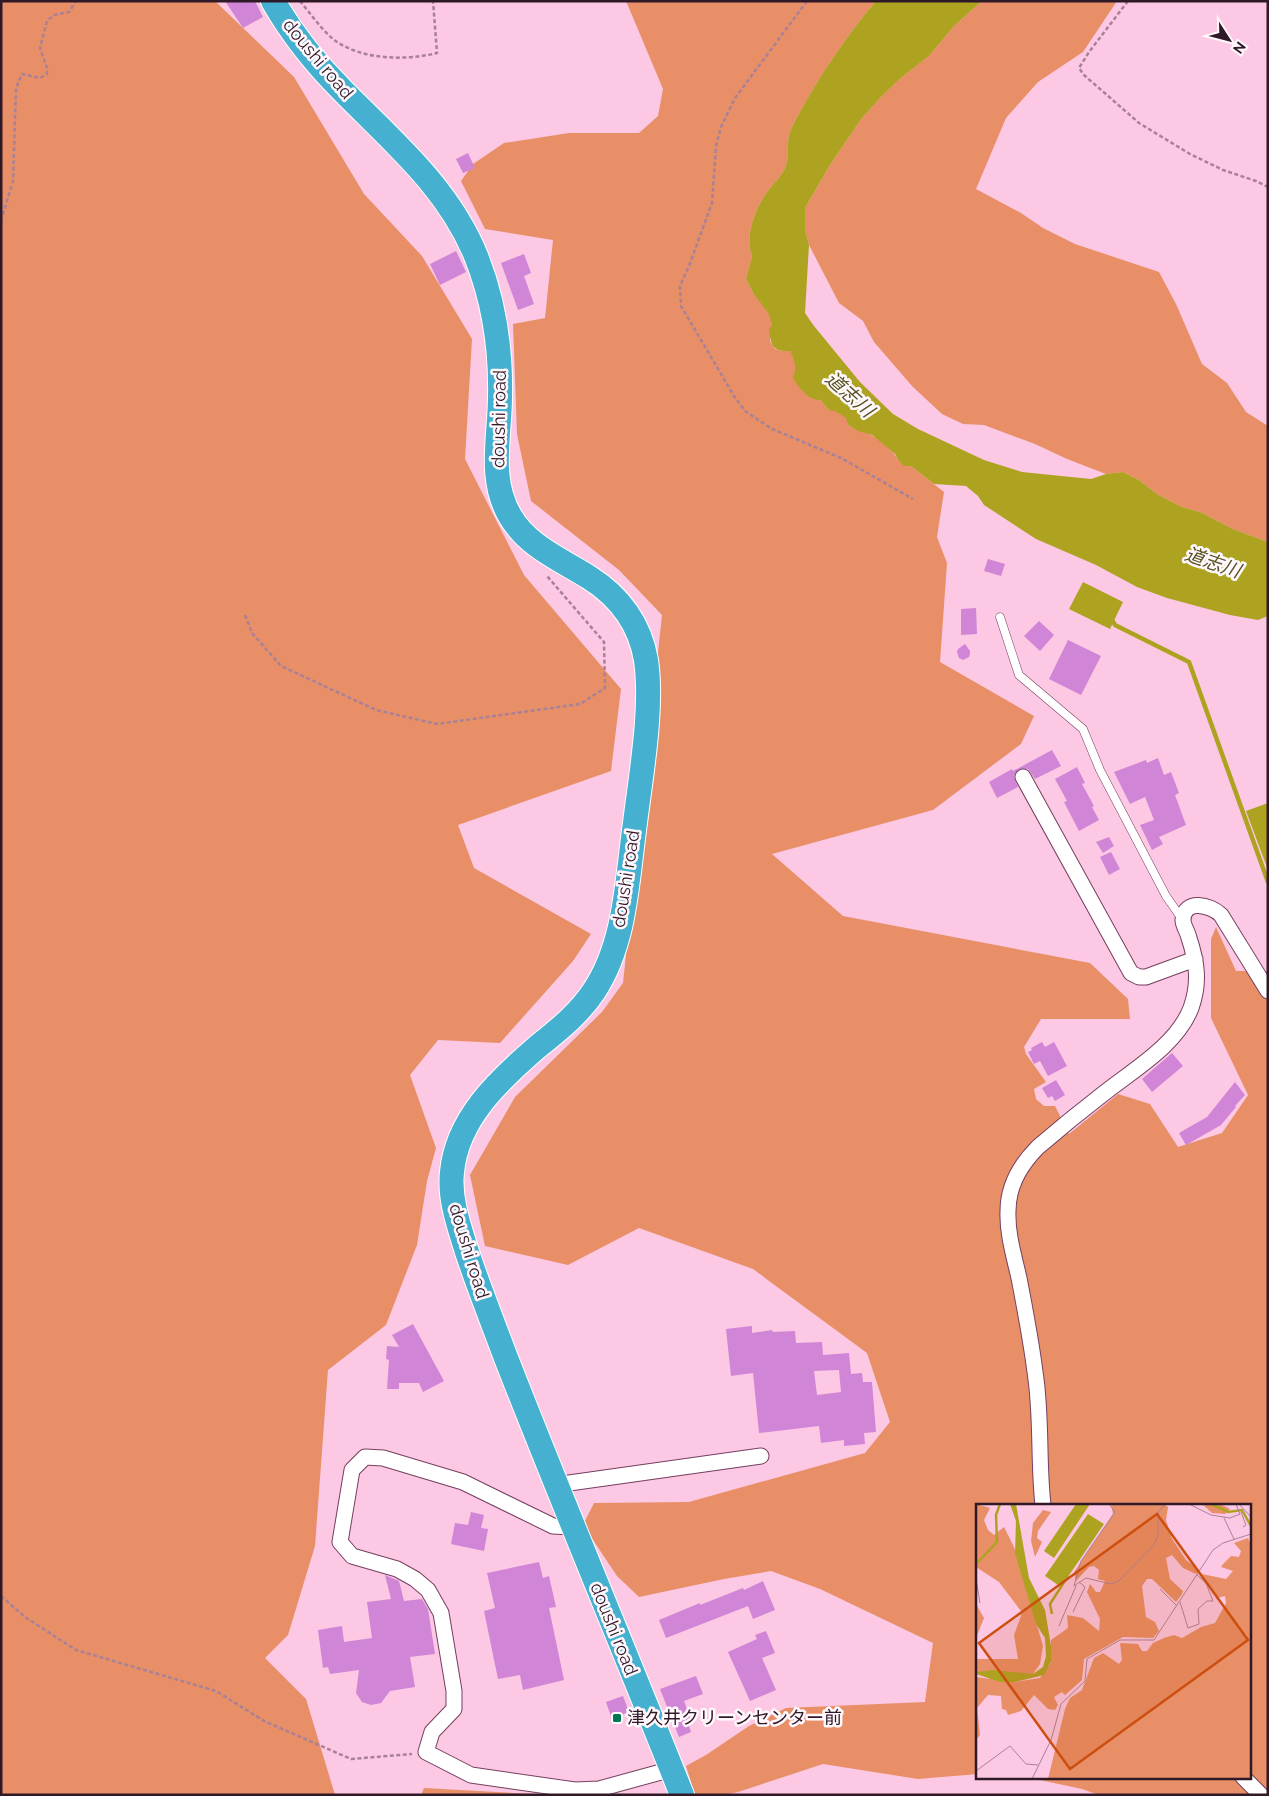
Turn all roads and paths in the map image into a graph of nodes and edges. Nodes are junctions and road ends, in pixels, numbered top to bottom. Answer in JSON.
{"nodes":[{"id":1,"x":76,"y":1,"type":"edge"},
{"id":2,"x":273,"y":1,"type":"edge"},
{"id":3,"x":300,"y":1,"type":"edge"},
{"id":4,"x":433,"y":1,"type":"edge"},
{"id":5,"x":807,"y":1,"type":"edge"},
{"id":6,"x":1128,"y":1,"type":"edge"},
{"id":7,"x":1268,"y":187,"type":"edge"},
{"id":8,"x":1,"y":221,"type":"edge"},
{"id":9,"x":913,"y":498,"type":"dead end"},
{"id":10,"x":551,"y":556,"type":"junction"},
{"id":11,"x":245,"y":616,"type":"dead end"},
{"id":12,"x":1000,"y":617,"type":"dead end"},
{"id":13,"x":1023,"y":777,"type":"dead end"},
{"id":14,"x":1183,"y":921,"type":"junction"},
{"id":15,"x":1196,"y":959,"type":"junction"},
{"id":16,"x":1268,"y":991,"type":"edge"},
{"id":17,"x":761,"y":1456,"type":"dead end"},
{"id":18,"x":555,"y":1485,"type":"junction"},
{"id":19,"x":1043,"y":1504,"type":"edge"},
{"id":20,"x":572,"y":1527,"type":"junction"},
{"id":21,"x":1,"y":1596,"type":"edge"},
{"id":22,"x":426,"y":1752,"type":"junction"},
{"id":23,"x":672,"y":1769,"type":"junction"},
{"id":24,"x":1244,"y":1778,"type":"edge"},
{"id":25,"x":682,"y":1795,"type":"edge"},
{"id":26,"x":1260,"y":1795,"type":"edge"}],
"edges":[{"from":1,"to":8,"type":"path"},
{"from":2,"to":10,"type":"highway","name":"doushi road"},
{"from":3,"to":4,"type":"path"},
{"from":5,"to":9,"type":"path"},
{"from":6,"to":7,"type":"path"},
{"from":10,"to":11,"type":"path"},
{"from":10,"to":18,"type":"highway","name":"doushi road"},
{"from":12,"to":14,"type":"lane"},
{"from":13,"to":15,"type":"street"},
{"from":14,"to":15,"type":"street"},
{"from":14,"to":16,"type":"street"},
{"from":15,"to":19,"type":"street"},
{"from":17,"to":18,"type":"street"},
{"from":18,"to":20,"type":"highway","name":"doushi road"},
{"from":20,"to":22,"type":"street"},
{"from":20,"to":23,"type":"highway","name":"doushi road"},
{"from":21,"to":22,"type":"path"},
{"from":22,"to":23,"type":"street"},
{"from":23,"to":25,"type":"highway","name":"doushi road"},
{"from":24,"to":26,"type":"street"}]}
